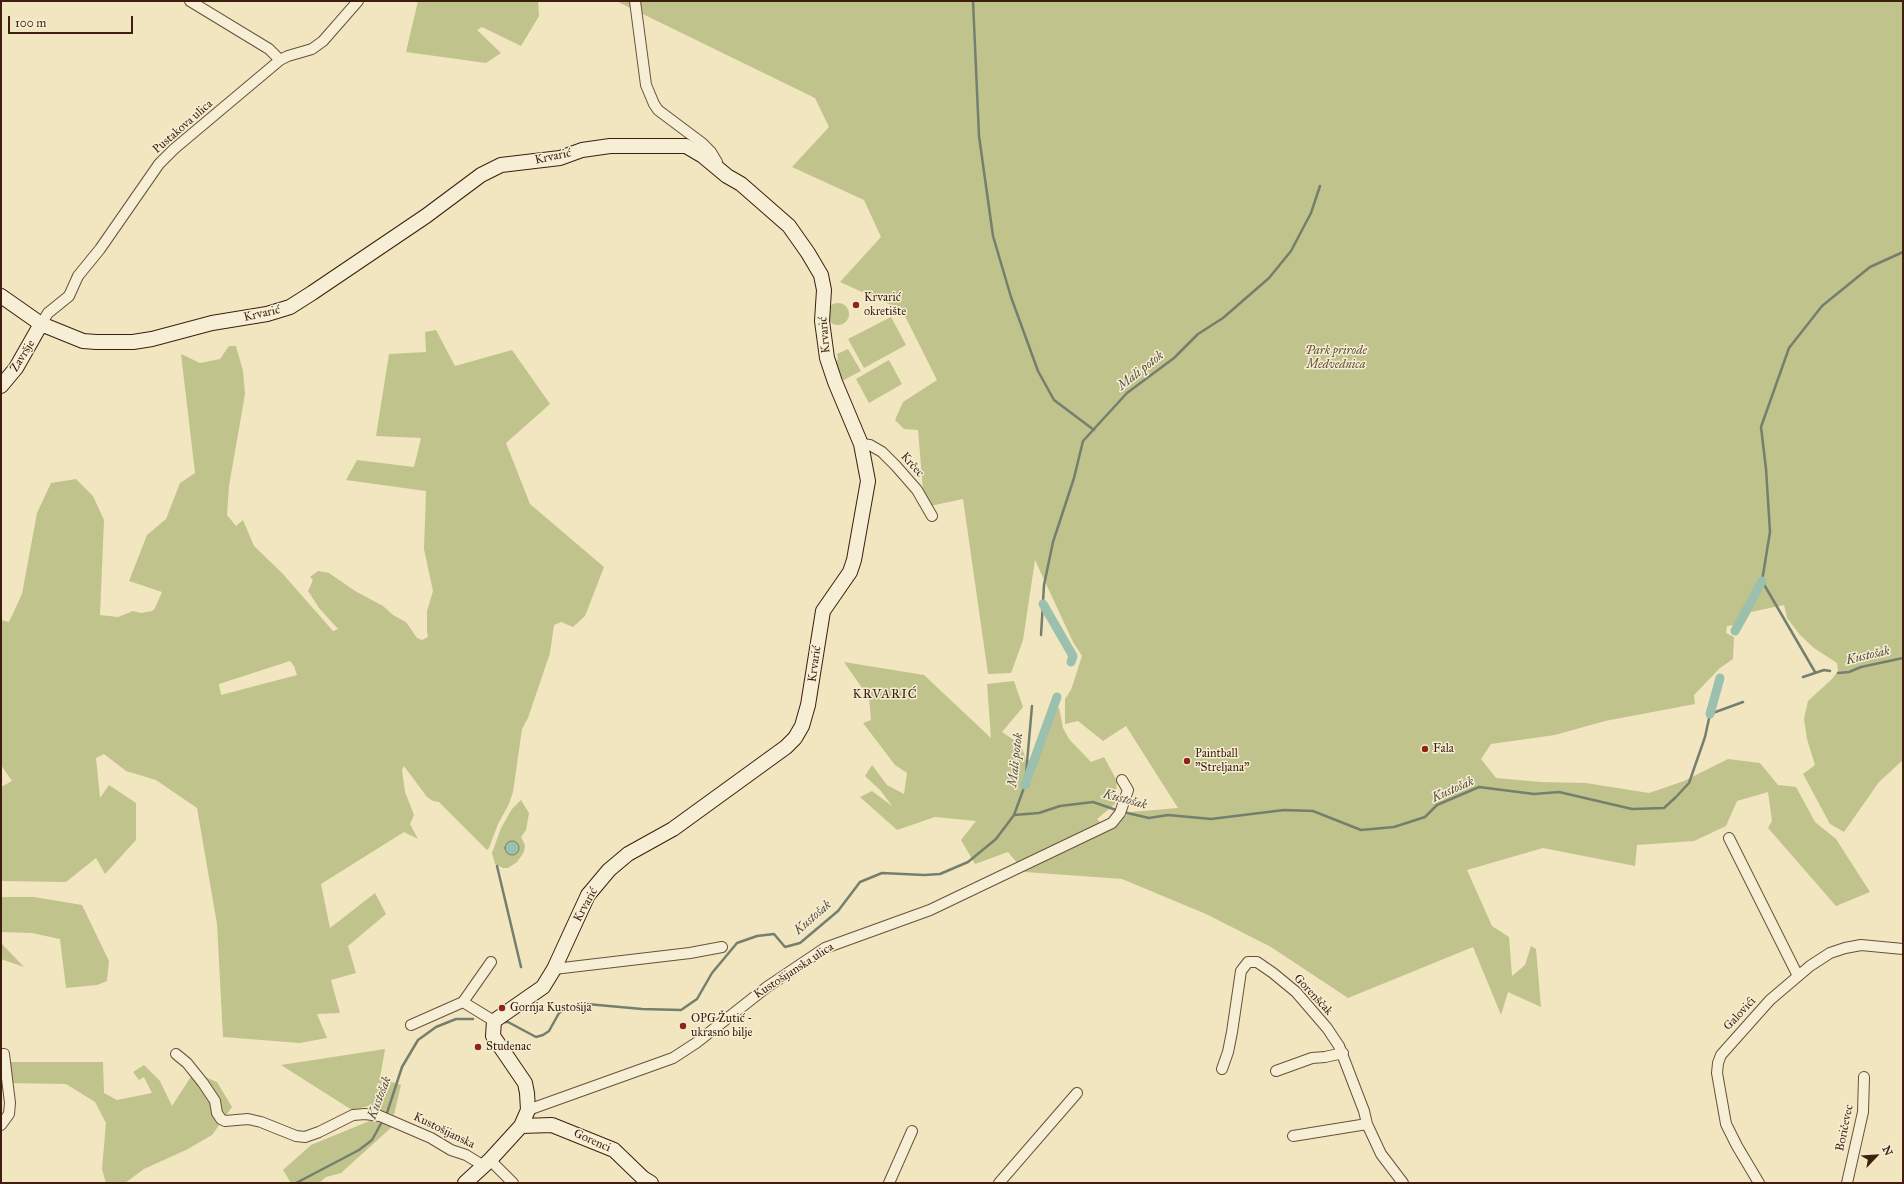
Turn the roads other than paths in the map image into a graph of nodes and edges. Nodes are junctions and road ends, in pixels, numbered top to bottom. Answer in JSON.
{"nodes":[{"id":1,"x":190,"y":1,"type":"edge"},
{"id":2,"x":358,"y":1,"type":"edge"},
{"id":3,"x":635,"y":1,"type":"edge"},
{"id":4,"x":280,"y":60,"type":"junction"},
{"id":5,"x":717,"y":167,"type":"junction"},
{"id":6,"x":1,"y":296,"type":"edge"},
{"id":7,"x":41,"y":324,"type":"junction"},
{"id":8,"x":1,"y":386,"type":"edge"},
{"id":9,"x":862,"y":444,"type":"junction"},
{"id":10,"x":932,"y":516,"type":"dead end"},
{"id":11,"x":1122,"y":780,"type":"dead end"},
{"id":12,"x":1729,"y":838,"type":"dead end"},
{"id":13,"x":722,"y":947,"type":"dead end"},
{"id":14,"x":1903,"y":949,"type":"edge"},
{"id":15,"x":491,"y":962,"type":"dead end"},
{"id":16,"x":554,"y":969,"type":"junction"},
{"id":17,"x":1798,"y":976,"type":"junction"},
{"id":18,"x":463,"y":1002,"type":"junction"},
{"id":19,"x":494,"y":1021,"type":"junction"},
{"id":20,"x":412,"y":1025,"type":"dead end"},
{"id":21,"x":1343,"y":1053,"type":"junction"},
{"id":22,"x":1,"y":1054,"type":"edge"},
{"id":23,"x":176,"y":1054,"type":"dead end"},
{"id":24,"x":1222,"y":1069,"type":"dead end"},
{"id":25,"x":1276,"y":1071,"type":"dead end"},
{"id":26,"x":1864,"y":1078,"type":"dead end"},
{"id":27,"x":1078,"y":1093,"type":"dead end"},
{"id":28,"x":528,"y":1110,"type":"junction"},
{"id":29,"x":1367,"y":1124,"type":"junction"},
{"id":30,"x":1,"y":1125,"type":"edge"},
{"id":31,"x":521,"y":1126,"type":"junction"},
{"id":32,"x":912,"y":1131,"type":"dead end"},
{"id":33,"x":1293,"y":1136,"type":"dead end"},
{"id":34,"x":487,"y":1163,"type":"junction"},
{"id":35,"x":466,"y":1183,"type":"edge"},
{"id":36,"x":513,"y":1183,"type":"edge"},
{"id":37,"x":651,"y":1183,"type":"edge"},
{"id":38,"x":889,"y":1183,"type":"edge"},
{"id":39,"x":999,"y":1183,"type":"edge"},
{"id":40,"x":1404,"y":1183,"type":"edge"},
{"id":41,"x":1759,"y":1183,"type":"edge"},
{"id":42,"x":1847,"y":1183,"type":"edge"}],
"edges":[{"from":1,"to":4,"type":"street"},
{"from":2,"to":4,"type":"street","name":"Pustakova ulica"},
{"from":3,"to":5,"type":"street"},
{"from":4,"to":7,"type":"street","name":"Pustakova ulica"},
{"from":5,"to":7,"type":"street","name":"Krvarić"},
{"from":5,"to":9,"type":"street","name":"Krvarić"},
{"from":6,"to":7,"type":"street","name":"Krvarić"},
{"from":7,"to":8,"type":"street","name":"Završje"},
{"from":9,"to":10,"type":"street","name":"Krčec"},
{"from":9,"to":16,"type":"street","name":"Krvarić"},
{"from":11,"to":28,"type":"street","name":"Kustošijanska ulica"},
{"from":12,"to":17,"type":"street"},
{"from":13,"to":16,"type":"street"},
{"from":14,"to":17,"type":"street","name":"Galovići"},
{"from":15,"to":18,"type":"street"},
{"from":16,"to":19,"type":"street","name":"Krvarić"},
{"from":17,"to":41,"type":"street","name":"Galovići"},
{"from":18,"to":19,"type":"street"},
{"from":18,"to":20,"type":"street"},
{"from":19,"to":28,"type":"street"},
{"from":21,"to":24,"type":"street","name":"Gorenščak"},
{"from":21,"to":25,"type":"street"},
{"from":21,"to":29,"type":"street","name":"Gorenščak"},
{"from":22,"to":30,"type":"street"},
{"from":23,"to":34,"type":"street","name":"Kustošijanska"},
{"from":26,"to":42,"type":"street","name":"Boričevec"},
{"from":27,"to":39,"type":"street"},
{"from":28,"to":31,"type":"street"},
{"from":29,"to":33,"type":"street"},
{"from":29,"to":40,"type":"street","name":"Gorenščak"},
{"from":31,"to":34,"type":"street"},
{"from":31,"to":37,"type":"street","name":"Gorenci"},
{"from":32,"to":38,"type":"street"},
{"from":34,"to":35,"type":"street"},
{"from":34,"to":36,"type":"street","name":"Kustošijanska"}]}
